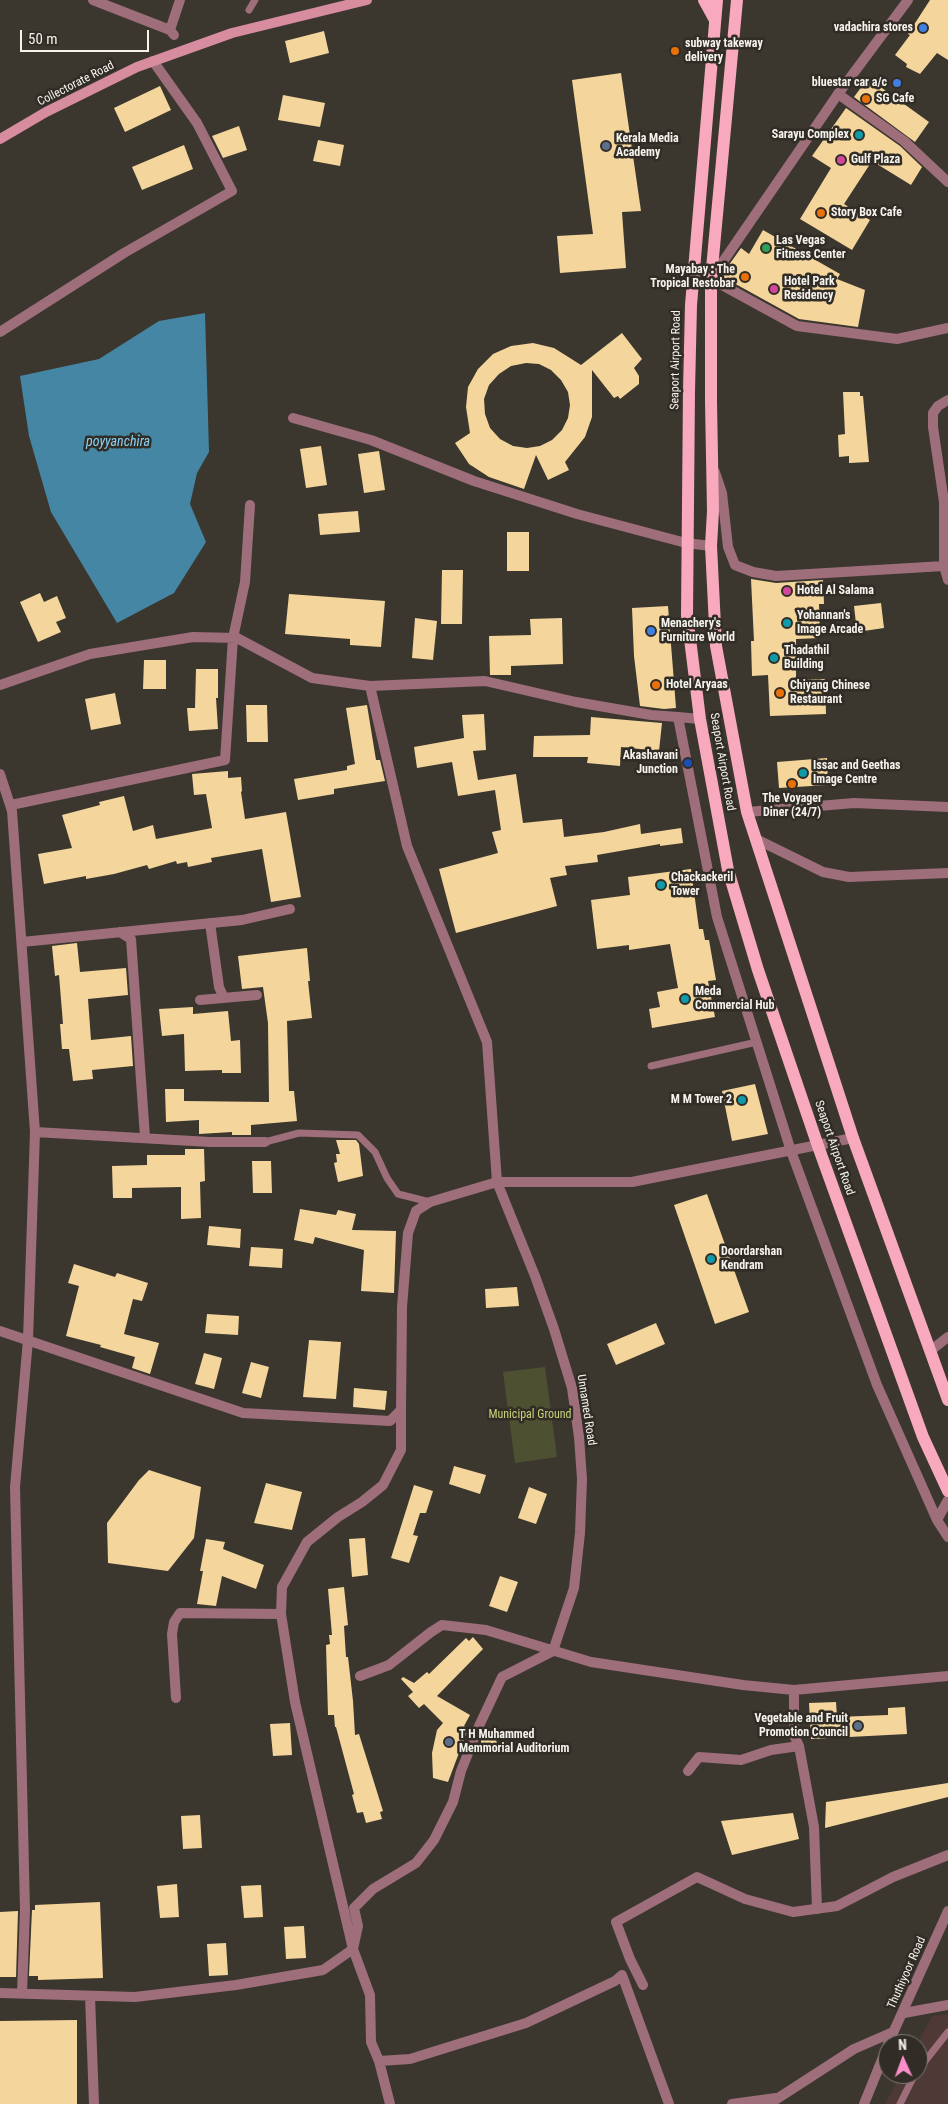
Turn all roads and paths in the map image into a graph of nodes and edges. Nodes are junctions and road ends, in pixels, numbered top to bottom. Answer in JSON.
{"nodes":[{"id":1,"x":93,"y":0,"type":"edge"},
{"id":2,"x":180,"y":0,"type":"edge"},
{"id":3,"x":255,"y":0,"type":"edge"},
{"id":4,"x":367,"y":0,"type":"edge"},
{"id":5,"x":704,"y":0,"type":"edge"},
{"id":6,"x":717,"y":0,"type":"edge"},
{"id":7,"x":908,"y":0,"type":"edge"},
{"id":8,"x":738,"y":1,"type":"edge"},
{"id":9,"x":249,"y":10,"type":"dead end"},
{"id":10,"x":715,"y":20,"type":"junction"},
{"id":11,"x":154,"y":61,"type":"junction"},
{"id":12,"x":838,"y":94,"type":"junction"},
{"id":13,"x":0,"y":139,"type":"edge"},
{"id":14,"x":948,"y":182,"type":"edge"},
{"id":15,"x":711,"y":279,"type":"junction"},
{"id":16,"x":948,"y":328,"type":"edge"},
{"id":17,"x":0,"y":332,"type":"edge"},
{"id":18,"x":948,"y":400,"type":"edge"},
{"id":19,"x":293,"y":418,"type":"dead end"},
{"id":20,"x":712,"y":466,"type":"junction"},
{"id":21,"x":250,"y":505,"type":"dead end"},
{"id":22,"x":686,"y":543,"type":"junction"},
{"id":23,"x":711,"y":546,"type":"junction"},
{"id":24,"x":946,"y":566,"type":"edge"},
{"id":25,"x":948,"y":580,"type":"edge"},
{"id":26,"x":233,"y":638,"type":"junction"},
{"id":27,"x":0,"y":685,"type":"edge"},
{"id":28,"x":370,"y":686,"type":"junction"},
{"id":29,"x":678,"y":717,"type":"junction"},
{"id":30,"x":700,"y":719,"type":"junction"},
{"id":31,"x":0,"y":774,"type":"edge"},
{"id":32,"x":4,"y":794,"type":"edge"},
{"id":33,"x":11,"y":805,"type":"junction"},
{"id":34,"x":948,"y":807,"type":"edge"},
{"id":35,"x":748,"y":812,"type":"junction"},
{"id":36,"x":756,"y":839,"type":"junction"},
{"id":37,"x":948,"y":874,"type":"edge"},
{"id":38,"x":290,"y":909,"type":"dead end"},
{"id":39,"x":210,"y":923,"type":"junction"},
{"id":40,"x":120,"y":932,"type":"junction"},
{"id":41,"x":22,"y":942,"type":"junction"},
{"id":42,"x":257,"y":995,"type":"dead end"},
{"id":43,"x":224,"y":998,"type":"junction"},
{"id":44,"x":200,"y":1000,"type":"dead end"},
{"id":45,"x":757,"y":1042,"type":"junction"},
{"id":46,"x":651,"y":1066,"type":"dead end"},
{"id":47,"x":35,"y":1132,"type":"junction"},
{"id":48,"x":145,"y":1137,"type":"junction"},
{"id":49,"x":853,"y":1138,"type":"junction"},
{"id":50,"x":266,"y":1142,"type":"joint"},
{"id":51,"x":818,"y":1146,"type":"junction"},
{"id":52,"x":792,"y":1151,"type":"junction"},
{"id":53,"x":497,"y":1182,"type":"junction"},
{"id":54,"x":430,"y":1202,"type":"junction"},
{"id":55,"x":0,"y":1330,"type":"edge"},
{"id":56,"x":948,"y":1337,"type":"edge"},
{"id":57,"x":28,"y":1340,"type":"junction"},
{"id":58,"x":930,"y":1351,"type":"junction"},
{"id":59,"x":948,"y":1400,"type":"edge"},
{"id":60,"x":400,"y":1410,"type":"junction"},
{"id":61,"x":948,"y":1491,"type":"edge"},
{"id":62,"x":948,"y":1500,"type":"edge"},
{"id":63,"x":937,"y":1520,"type":"junction"},
{"id":64,"x":948,"y":1537,"type":"edge"},
{"id":65,"x":280,"y":1614,"type":"junction"},
{"id":66,"x":553,"y":1651,"type":"junction"},
{"id":67,"x":360,"y":1676,"type":"dead end"},
{"id":68,"x":948,"y":1676,"type":"edge"},
{"id":69,"x":794,"y":1690,"type":"junction"},
{"id":70,"x":176,"y":1698,"type":"dead end"},
{"id":71,"x":799,"y":1746,"type":"junction"},
{"id":72,"x":688,"y":1771,"type":"dead end"},
{"id":73,"x":948,"y":1855,"type":"edge"},
{"id":74,"x":817,"y":1909,"type":"junction"},
{"id":75,"x":948,"y":1911,"type":"edge"},
{"id":76,"x":353,"y":1949,"type":"junction"},
{"id":77,"x":643,"y":1985,"type":"dead end"},
{"id":78,"x":0,"y":1993,"type":"edge"},
{"id":79,"x":22,"y":1993,"type":"junction"},
{"id":80,"x":90,"y":1996,"type":"junction"},
{"id":81,"x":948,"y":2005,"type":"edge"},
{"id":82,"x":904,"y":2012,"type":"junction"},
{"id":83,"x":893,"y":2032,"type":"joint"},
{"id":84,"x":948,"y":2032,"type":"edge"},
{"id":85,"x":928,"y":2057,"type":"edge"},
{"id":86,"x":379,"y":2061,"type":"junction"},
{"id":87,"x":878,"y":2070,"type":"edge"},
{"id":88,"x":910,"y":2084,"type":"edge"},
{"id":89,"x":773,"y":2101,"type":"edge"},
{"id":90,"x":94,"y":2104,"type":"edge"},
{"id":91,"x":390,"y":2104,"type":"edge"},
{"id":92,"x":669,"y":2104,"type":"edge"},
{"id":93,"x":732,"y":2104,"type":"edge"},
{"id":94,"x":864,"y":2104,"type":"edge"},
{"id":95,"x":900,"y":2104,"type":"edge"}],
"edges":[{"from":1,"to":2,"type":"street"},
{"from":3,"to":9,"type":"lane"},
{"from":4,"to":11,"type":"main road","name":"Collectorate Road"},
{"from":5,"to":10,"type":"main road"},
{"from":6,"to":10,"type":"main road","name":"Seaport Airport Road"},
{"from":7,"to":12,"type":"street"},
{"from":8,"to":15,"type":"main road","name":"Seaport Airport Road"},
{"from":10,"to":22,"type":"main road","name":"Seaport Airport Road"},
{"from":11,"to":13,"type":"main road","name":"Collectorate Road"},
{"from":11,"to":17,"type":"street"},
{"from":12,"to":14,"type":"street"},
{"from":12,"to":15,"type":"street"},
{"from":15,"to":16,"type":"street"},
{"from":15,"to":20,"type":"main road","name":"Seaport Airport Road"},
{"from":18,"to":24,"type":"street"},
{"from":19,"to":22,"type":"street"},
{"from":20,"to":23,"type":"main road","name":"Seaport Airport Road"},
{"from":20,"to":24,"type":"street"},
{"from":21,"to":26,"type":"street"},
{"from":22,"to":23,"type":"street"},
{"from":22,"to":30,"type":"main road","name":"Seaport Airport Road"},
{"from":23,"to":35,"type":"main road","name":"Seaport Airport Road"},
{"from":24,"to":25,"type":"street"},
{"from":26,"to":27,"type":"street"},
{"from":26,"to":28,"type":"street"},
{"from":26,"to":33,"type":"street"},
{"from":28,"to":29,"type":"street"},
{"from":28,"to":53,"type":"street","name":"Unnamed Road"},
{"from":29,"to":30,"type":"street"},
{"from":29,"to":45,"type":"street"},
{"from":30,"to":51,"type":"main road","name":"Seaport Airport Road"},
{"from":31,"to":32,"type":"street"},
{"from":32,"to":33,"type":"street"},
{"from":33,"to":41,"type":"street"},
{"from":34,"to":35,"type":"street"},
{"from":35,"to":36,"type":"main road","name":"Seaport Airport Road"},
{"from":36,"to":37,"type":"street"},
{"from":36,"to":49,"type":"main road","name":"Seaport Airport Road"},
{"from":38,"to":39,"type":"street"},
{"from":39,"to":40,"type":"street"},
{"from":39,"to":43,"type":"street"},
{"from":40,"to":41,"type":"street"},
{"from":40,"to":48,"type":"street"},
{"from":41,"to":47,"type":"street"},
{"from":42,"to":43,"type":"street"},
{"from":43,"to":44,"type":"street"},
{"from":45,"to":46,"type":"lane"},
{"from":45,"to":52,"type":"street"},
{"from":47,"to":48,"type":"street"},
{"from":47,"to":57,"type":"street"},
{"from":48,"to":50,"type":"street"},
{"from":49,"to":51,"type":"street"},
{"from":49,"to":58,"type":"main road","name":"Seaport Airport Road"},
{"from":50,"to":54,"type":"lane"},
{"from":51,"to":52,"type":"street"},
{"from":51,"to":61,"type":"main road","name":"Seaport Airport Road"},
{"from":52,"to":53,"type":"street"},
{"from":52,"to":63,"type":"street"},
{"from":53,"to":54,"type":"street"},
{"from":53,"to":66,"type":"street","name":"Unnamed Road"},
{"from":54,"to":60,"type":"street"},
{"from":55,"to":57,"type":"street"},
{"from":56,"to":58,"type":"street"},
{"from":57,"to":60,"type":"street"},
{"from":57,"to":79,"type":"street"},
{"from":58,"to":59,"type":"main road","name":"Seaport Airport Road"},
{"from":60,"to":65,"type":"street"},
{"from":62,"to":63,"type":"street"},
{"from":63,"to":64,"type":"street"},
{"from":65,"to":70,"type":"street"},
{"from":65,"to":76,"type":"street"},
{"from":66,"to":67,"type":"street"},
{"from":66,"to":69,"type":"street"},
{"from":66,"to":76,"type":"street"},
{"from":68,"to":69,"type":"street"},
{"from":69,"to":71,"type":"street"},
{"from":71,"to":72,"type":"street"},
{"from":71,"to":74,"type":"street"},
{"from":73,"to":74,"type":"street"},
{"from":74,"to":77,"type":"street"},
{"from":75,"to":82,"type":"street","name":"Thuthiyoor Road"},
{"from":76,"to":80,"type":"street"},
{"from":76,"to":86,"type":"street"},
{"from":78,"to":79,"type":"street"},
{"from":79,"to":80,"type":"street"},
{"from":80,"to":90,"type":"street"},
{"from":81,"to":82,"type":"street"},
{"from":82,"to":83,"type":"street","name":"Thuthiyoor Road"},
{"from":83,"to":89,"type":"street"},
{"from":84,"to":85,"type":"lane"},
{"from":86,"to":91,"type":"street"},
{"from":86,"to":92,"type":"street"},
{"from":87,"to":94,"type":"street","name":"Thuthiyoor Road"},
{"from":88,"to":95,"type":"lane"},
{"from":89,"to":93,"type":"street"}]}
